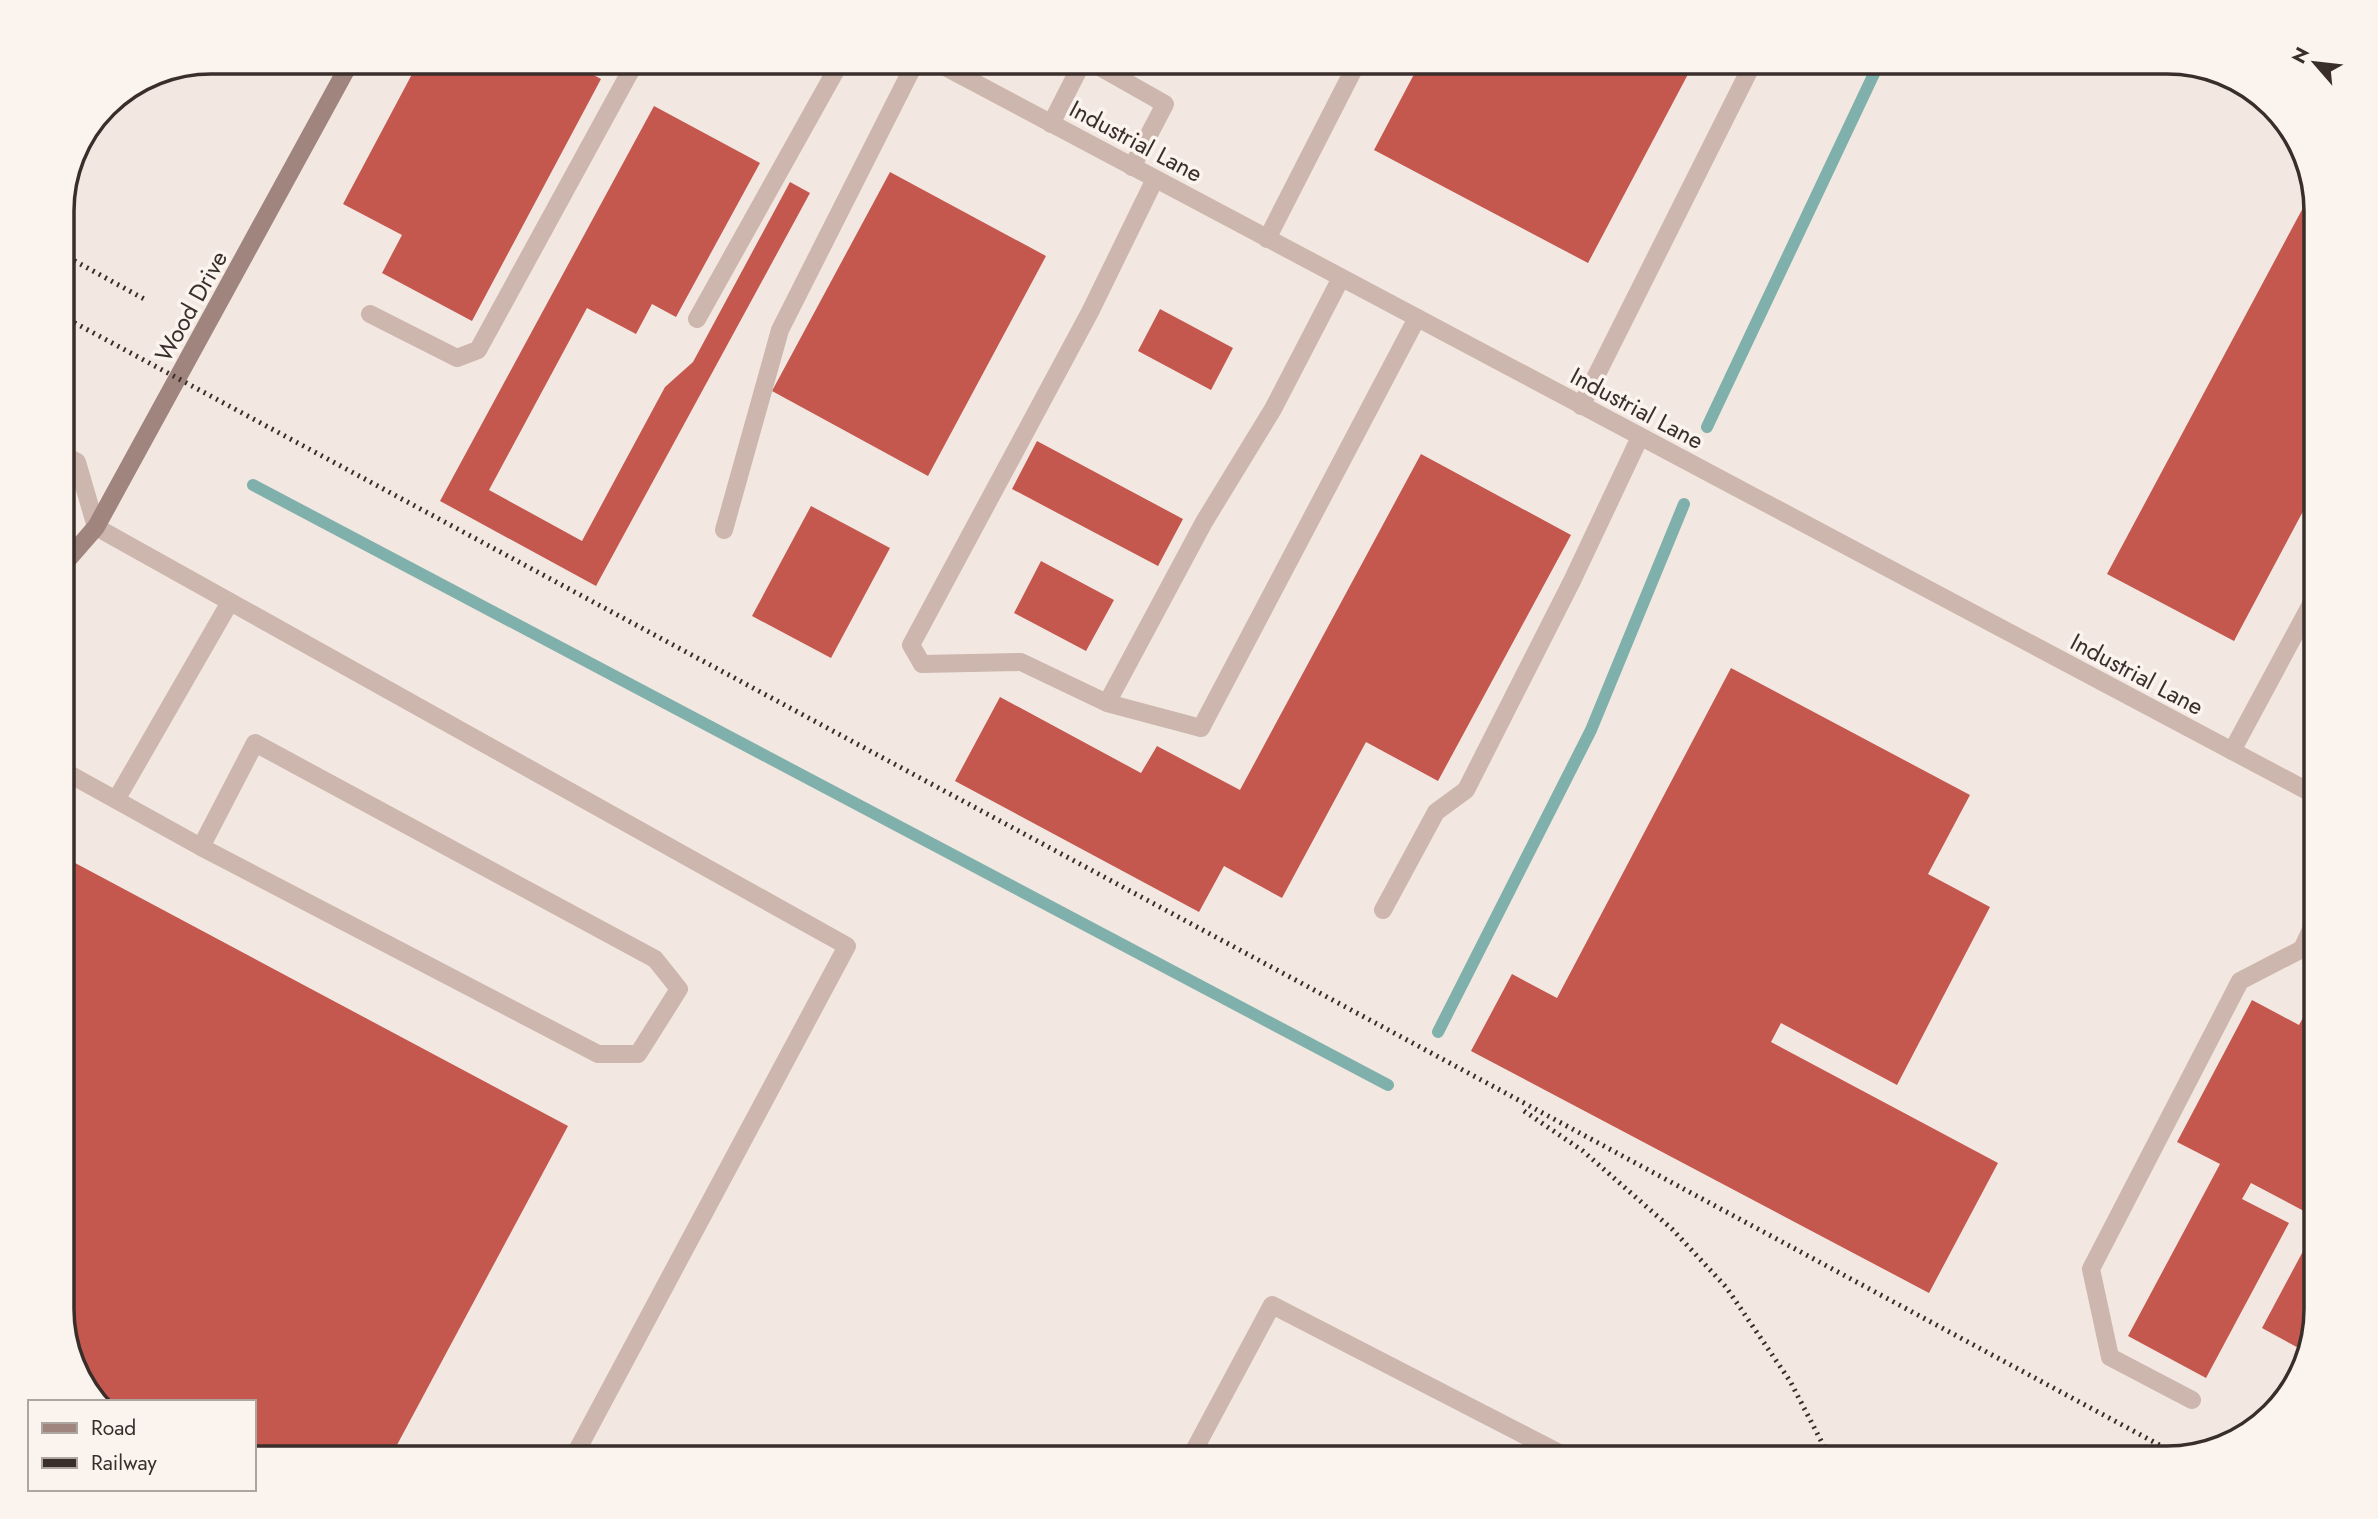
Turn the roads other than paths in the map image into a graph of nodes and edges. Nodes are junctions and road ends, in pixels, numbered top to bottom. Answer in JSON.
{"nodes":[{"id":1,"x":344,"y":74,"type":"edge"},
{"id":2,"x":629,"y":74,"type":"edge"},
{"id":3,"x":834,"y":74,"type":"edge"},
{"id":4,"x":909,"y":74,"type":"edge"},
{"id":5,"x":958,"y":74,"type":"edge"},
{"id":6,"x":1076,"y":74,"type":"edge"},
{"id":7,"x":1112,"y":74,"type":"edge"},
{"id":8,"x":1351,"y":74,"type":"edge"},
{"id":9,"x":1747,"y":74,"type":"edge"},
{"id":10,"x":1051,"y":124,"type":"junction"},
{"id":11,"x":1132,"y":167,"type":"junction"},
{"id":12,"x":1155,"y":179,"type":"junction"},
{"id":13,"x":1267,"y":239,"type":"junction"},
{"id":14,"x":1341,"y":278,"type":"junction"},
{"id":15,"x":370,"y":314,"type":"dead end"},
{"id":16,"x":1417,"y":318,"type":"junction"},
{"id":17,"x":696,"y":319,"type":"dead end"},
{"id":18,"x":1581,"y":406,"type":"junction"},
{"id":19,"x":1640,"y":437,"type":"junction"},
{"id":20,"x":74,"y":460,"type":"edge"},
{"id":21,"x":96,"y":527,"type":"junction"},
{"id":22,"x":724,"y":530,"type":"dead end"},
{"id":23,"x":74,"y":552,"type":"edge"},
{"id":24,"x":230,"y":602,"type":"junction"},
{"id":25,"x":2304,"y":617,"type":"edge"},
{"id":26,"x":1107,"y":703,"type":"junction"},
{"id":27,"x":2232,"y":751,"type":"junction"},
{"id":28,"x":74,"y":777,"type":"edge"},
{"id":29,"x":2304,"y":789,"type":"edge"},
{"id":30,"x":116,"y":800,"type":"junction"},
{"id":31,"x":201,"y":848,"type":"junction"},
{"id":32,"x":1383,"y":910,"type":"dead end"},
{"id":33,"x":2304,"y":945,"type":"edge"},
{"id":34,"x":2192,"y":1400,"type":"dead end"},
{"id":35,"x":579,"y":1446,"type":"edge"},
{"id":36,"x":1197,"y":1446,"type":"edge"},
{"id":37,"x":1546,"y":1446,"type":"edge"}],
"edges":[{"from":1,"to":21,"type":"street","name":"Wood Drive"},
{"from":2,"to":15,"type":"street"},
{"from":3,"to":17,"type":"street"},
{"from":4,"to":22,"type":"street"},
{"from":5,"to":10,"type":"street","name":"Industrial Lane"},
{"from":6,"to":10,"type":"street"},
{"from":7,"to":11,"type":"street"},
{"from":8,"to":13,"type":"street"},
{"from":9,"to":18,"type":"street"},
{"from":10,"to":11,"type":"street","name":"Industrial Lane"},
{"from":11,"to":12,"type":"street","name":"Industrial Lane"},
{"from":12,"to":13,"type":"street","name":"Industrial Lane"},
{"from":12,"to":26,"type":"street"},
{"from":13,"to":14,"type":"street","name":"Industrial Lane"},
{"from":14,"to":16,"type":"street","name":"Industrial Lane"},
{"from":14,"to":26,"type":"street"},
{"from":16,"to":18,"type":"street","name":"Industrial Lane"},
{"from":16,"to":26,"type":"street"},
{"from":18,"to":19,"type":"street","name":"Industrial Lane"},
{"from":19,"to":27,"type":"street","name":"Industrial Lane"},
{"from":19,"to":32,"type":"street"},
{"from":20,"to":21,"type":"street"},
{"from":21,"to":23,"type":"street","name":"Wood Drive"},
{"from":21,"to":24,"type":"street"},
{"from":24,"to":30,"type":"street"},
{"from":24,"to":35,"type":"street"},
{"from":25,"to":27,"type":"street"},
{"from":27,"to":29,"type":"street","name":"Industrial Lane"},
{"from":28,"to":30,"type":"street"},
{"from":30,"to":31,"type":"street"},
{"from":31,"to":31,"type":"street"},
{"from":33,"to":34,"type":"street"},
{"from":36,"to":37,"type":"street"}]}
